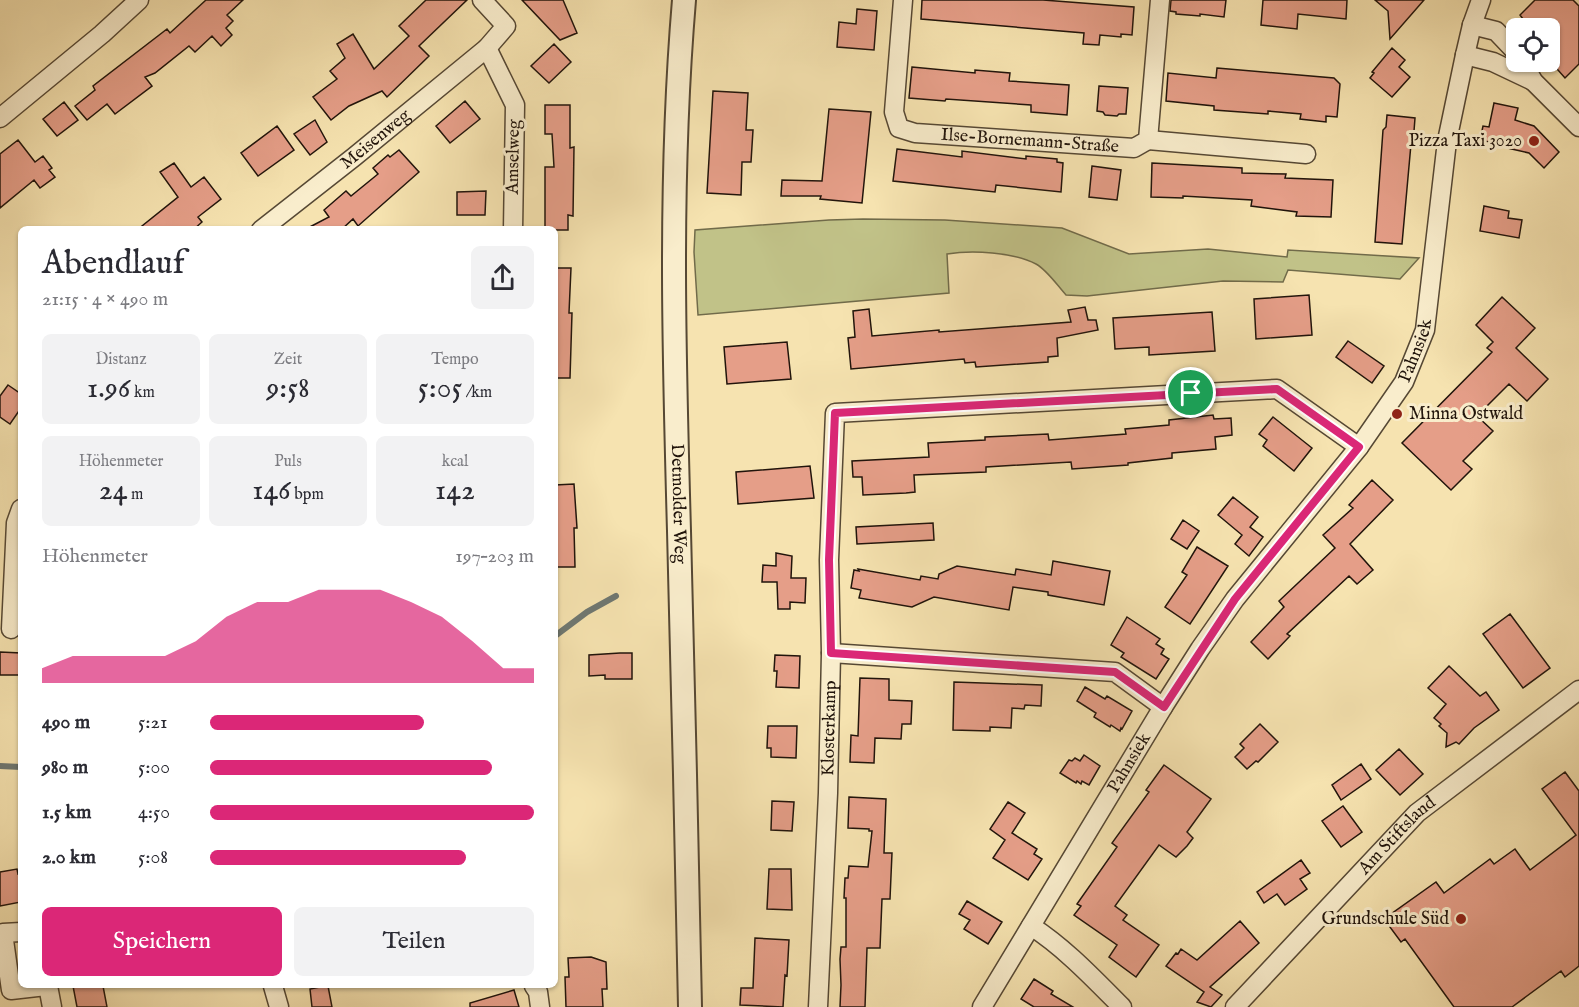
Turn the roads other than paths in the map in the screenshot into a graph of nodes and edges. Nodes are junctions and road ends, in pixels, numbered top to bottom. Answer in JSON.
{"nodes":[{"id":1,"x":140,"y":0,"type":"edge"},
{"id":2,"x":482,"y":0,"type":"edge"},
{"id":3,"x":684,"y":0,"type":"edge"},
{"id":4,"x":903,"y":0,"type":"edge"},
{"id":5,"x":1160,"y":0,"type":"edge"},
{"id":6,"x":1481,"y":0,"type":"edge"},
{"id":7,"x":1472,"y":25,"type":"junction"},
{"id":8,"x":1506,"y":42,"type":"edge"},
{"id":9,"x":487,"y":48,"type":"junction"},
{"id":10,"x":1465,"y":55,"type":"junction"},
{"id":11,"x":1528,"y":72,"type":"edge"},
{"id":12,"x":1533,"y":81,"type":"junction"},
{"id":13,"x":0,"y":118,"type":"edge"},
{"id":14,"x":1579,"y":127,"type":"edge"},
{"id":15,"x":1148,"y":140,"type":"junction"},
{"id":16,"x":1306,"y":154,"type":"dead end"},
{"id":17,"x":266,"y":226,"type":"edge"},
{"id":18,"x":513,"y":226,"type":"edge"},
{"id":19,"x":1359,"y":447,"type":"junction"},
{"id":20,"x":18,"y":517,"type":"edge"},
{"id":21,"x":10,"y":629,"type":"edge"},
{"id":22,"x":831,"y":653,"type":"junction"},
{"id":23,"x":1579,"y":690,"type":"edge"},
{"id":24,"x":1164,"y":707,"type":"junction"},
{"id":25,"x":1031,"y":926,"type":"junction"},
{"id":26,"x":18,"y":932,"type":"edge"},
{"id":27,"x":29,"y":988,"type":"edge"},
{"id":28,"x":47,"y":988,"type":"edge"},
{"id":29,"x":274,"y":988,"type":"edge"},
{"id":30,"x":535,"y":988,"type":"edge"},
{"id":31,"x":52,"y":1007,"type":"edge"},
{"id":32,"x":279,"y":1007,"type":"edge"},
{"id":33,"x":540,"y":1007,"type":"edge"},
{"id":34,"x":690,"y":1007,"type":"edge"},
{"id":35,"x":818,"y":1007,"type":"edge"},
{"id":36,"x":982,"y":1007,"type":"edge"},
{"id":37,"x":1122,"y":1007,"type":"edge"},
{"id":38,"x":1235,"y":1007,"type":"edge"}],
"edges":[{"from":1,"to":13,"type":"street"},
{"from":2,"to":9,"type":"street"},
{"from":3,"to":34,"type":"street","name":"Detmolder Weg"},
{"from":4,"to":15,"type":"street","name":"Ilse-Bornemann-Straße"},
{"from":5,"to":15,"type":"street"},
{"from":6,"to":7,"type":"street","name":"Pahnsiek"},
{"from":7,"to":8,"type":"street"},
{"from":7,"to":10,"type":"street","name":"Pahnsiek"},
{"from":9,"to":17,"type":"street","name":"Meisenweg"},
{"from":9,"to":18,"type":"street","name":"Amselweg"},
{"from":10,"to":12,"type":"street"},
{"from":10,"to":19,"type":"street","name":"Pahnsiek"},
{"from":11,"to":12,"type":"street"},
{"from":12,"to":14,"type":"street"},
{"from":15,"to":16,"type":"street"},
{"from":19,"to":22,"type":"street","name":"Klosterkamp"},
{"from":19,"to":24,"type":"street","name":"Pahnsiek"},
{"from":20,"to":21,"type":"street"},
{"from":22,"to":24,"type":"street"},
{"from":22,"to":35,"type":"street","name":"Klosterkamp"},
{"from":23,"to":38,"type":"street","name":"Am Stiftsland"},
{"from":24,"to":25,"type":"street","name":"Pahnsiek"},
{"from":25,"to":36,"type":"street","name":"Pahnsiek"},
{"from":25,"to":37,"type":"street"},
{"from":26,"to":27,"type":"street"},
{"from":28,"to":31,"type":"street"},
{"from":29,"to":32,"type":"street"},
{"from":30,"to":33,"type":"street"}]}
